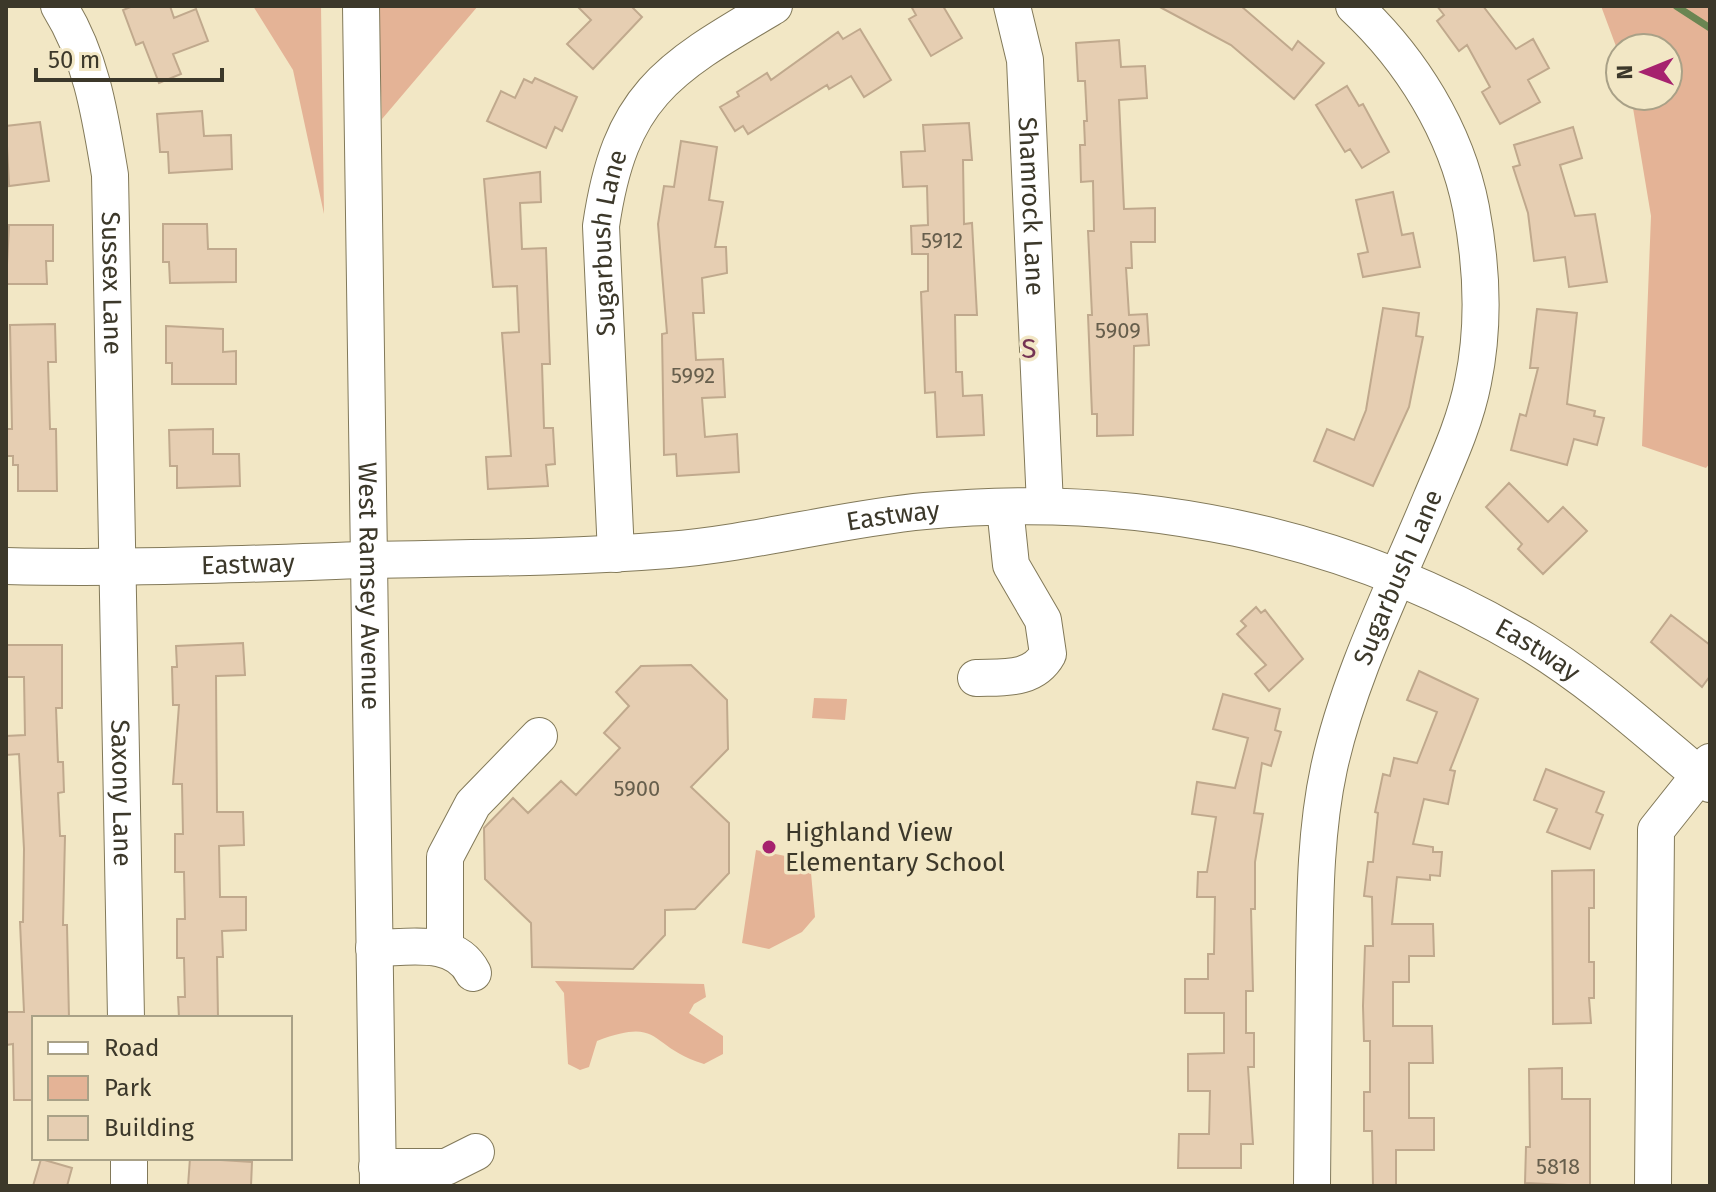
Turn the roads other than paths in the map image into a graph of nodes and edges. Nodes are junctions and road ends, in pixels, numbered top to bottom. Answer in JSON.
{"nodes":[{"id":1,"x":59,"y":6,"type":"edge"},
{"id":2,"x":361,"y":6,"type":"edge"},
{"id":3,"x":774,"y":6,"type":"edge"},
{"id":4,"x":1012,"y":6,"type":"edge"},
{"id":5,"x":1354,"y":6,"type":"edge"},
{"id":6,"x":1045,"y":505,"type":"junction"},
{"id":7,"x":1005,"y":507,"type":"junction"},
{"id":8,"x":616,"y":554,"type":"junction"},
{"id":9,"x":369,"y":560,"type":"junction"},
{"id":10,"x":6,"y":566,"type":"edge"},
{"id":11,"x":117,"y":568,"type":"junction"},
{"id":12,"x":1399,"y":576,"type":"junction"},
{"id":13,"x":976,"y":678,"type":"dead end"},
{"id":14,"x":539,"y":736,"type":"dead end"},
{"id":15,"x":1706,"y":773,"type":"edge"},
{"id":16,"x":445,"y":947,"type":"junction"},
{"id":17,"x":374,"y":948,"type":"junction"},
{"id":18,"x":473,"y":973,"type":"dead end"},
{"id":19,"x":126,"y":1016,"type":"edge"},
{"id":20,"x":476,"y":1152,"type":"dead end"},
{"id":21,"x":129,"y":1160,"type":"edge"},
{"id":22,"x":376,"y":1180,"type":"edge"},
{"id":23,"x":129,"y":1186,"type":"edge"},
{"id":24,"x":1312,"y":1186,"type":"edge"},
{"id":25,"x":1653,"y":1186,"type":"edge"}],
"edges":[{"from":1,"to":11,"type":"street","name":"Sussex Lane"},
{"from":2,"to":9,"type":"street","name":"West Ramsey Avenue"},
{"from":3,"to":8,"type":"street","name":"Sugarbush Lane"},
{"from":4,"to":6,"type":"street","name":"Shamrock Lane"},
{"from":5,"to":12,"type":"street","name":"Sugarbush Lane"},
{"from":6,"to":7,"type":"street","name":"Eastway"},
{"from":6,"to":12,"type":"street","name":"Eastway"},
{"from":7,"to":8,"type":"street","name":"Eastway"},
{"from":7,"to":13,"type":"street"},
{"from":8,"to":9,"type":"street","name":"Eastway"},
{"from":9,"to":11,"type":"street","name":"Eastway"},
{"from":9,"to":17,"type":"street","name":"West Ramsey Avenue"},
{"from":10,"to":11,"type":"street","name":"Eastway"},
{"from":11,"to":19,"type":"street","name":"Saxony Lane"},
{"from":12,"to":15,"type":"street","name":"Eastway"},
{"from":12,"to":24,"type":"street","name":"Sugarbush Lane"},
{"from":14,"to":16,"type":"street"},
{"from":15,"to":25,"type":"street"},
{"from":16,"to":17,"type":"street"},
{"from":16,"to":18,"type":"street"},
{"from":17,"to":22,"type":"street","name":"West Ramsey Avenue"},
{"from":20,"to":22,"type":"street"},
{"from":21,"to":23,"type":"street"}]}
